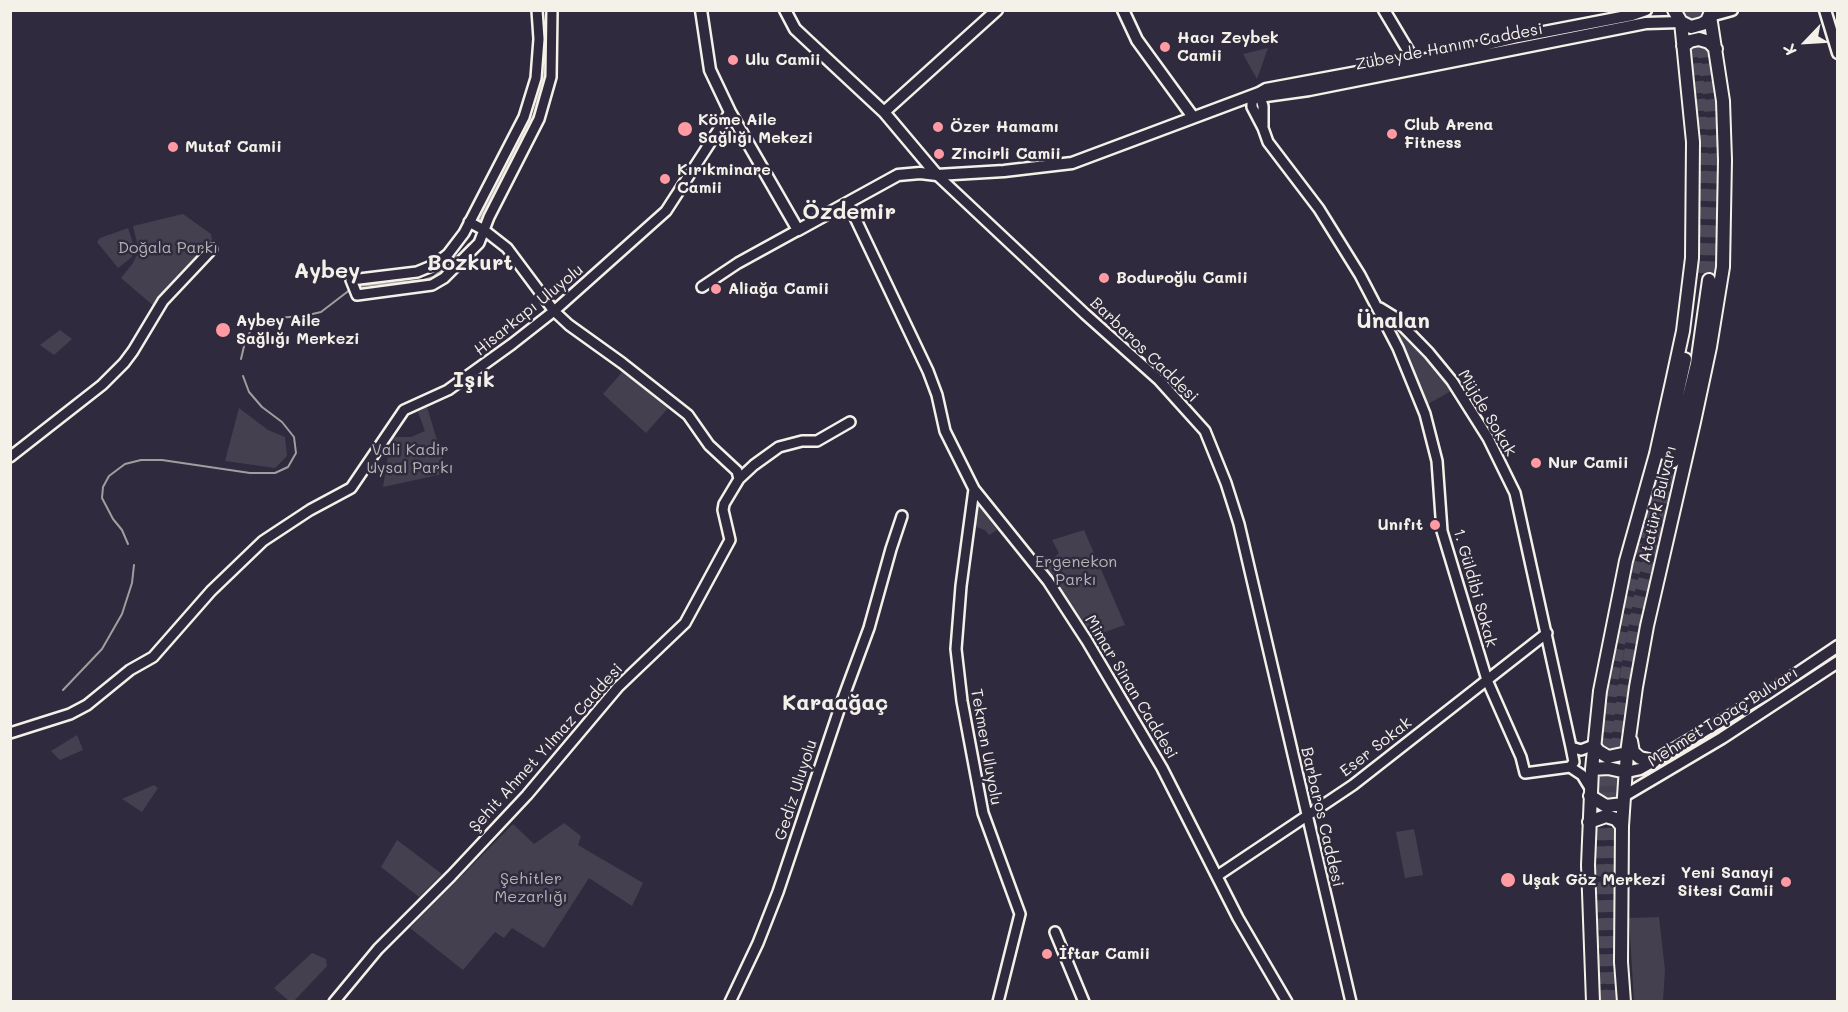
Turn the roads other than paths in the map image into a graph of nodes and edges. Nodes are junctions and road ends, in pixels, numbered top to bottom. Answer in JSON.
{"nodes":[{"id":1,"x":537,"y":10,"type":"edge"},
{"id":2,"x":552,"y":10,"type":"edge"},
{"id":3,"x":701,"y":10,"type":"edge"},
{"id":4,"x":784,"y":10,"type":"edge"},
{"id":5,"x":997,"y":10,"type":"edge"},
{"id":6,"x":1123,"y":10,"type":"edge"},
{"id":7,"x":1384,"y":10,"type":"edge"},
{"id":8,"x":1646,"y":10,"type":"edge"},
{"id":9,"x":1674,"y":10,"type":"edge"},
{"id":10,"x":1732,"y":10,"type":"edge"},
{"id":11,"x":1825,"y":10,"type":"edge"},
{"id":12,"x":1711,"y":13,"type":"edge"},
{"id":13,"x":1681,"y":22,"type":"junction"},
{"id":14,"x":1683,"y":46,"type":"junction"},
{"id":15,"x":1716,"y":49,"type":"junction"},
{"id":16,"x":1838,"y":53,"type":"edge"},
{"id":17,"x":1415,"y":62,"type":"junction"},
{"id":18,"x":1259,"y":93,"type":"junction"},
{"id":19,"x":730,"y":112,"type":"junction"},
{"id":20,"x":884,"y":112,"type":"junction"},
{"id":21,"x":1192,"y":117,"type":"junction"},
{"id":22,"x":937,"y":175,"type":"junction"},
{"id":23,"x":848,"y":203,"type":"junction"},
{"id":24,"x":470,"y":222,"type":"junction"},
{"id":25,"x":484,"y":230,"type":"junction"},
{"id":26,"x":798,"y":230,"type":"junction"},
{"id":27,"x":464,"y":233,"type":"junction"},
{"id":28,"x":479,"y":243,"type":"junction"},
{"id":29,"x":212,"y":249,"type":"dead end"},
{"id":30,"x":1703,"y":279,"type":"tunnel mouth"},
{"id":31,"x":702,"y":287,"type":"dead end"},
{"id":32,"x":1378,"y":307,"type":"junction"},
{"id":33,"x":554,"y":311,"type":"junction"},
{"id":34,"x":850,"y":422,"type":"dead end"},
{"id":35,"x":10,"y":457,"type":"edge"},
{"id":36,"x":1668,"y":459,"type":"tunnel mouth"},
{"id":37,"x":739,"y":479,"type":"junction"},
{"id":38,"x":974,"y":489,"type":"junction"},
{"id":39,"x":902,"y":516,"type":"dead end"},
{"id":40,"x":1547,"y":633,"type":"junction"},
{"id":41,"x":1838,"y":646,"type":"edge"},
{"id":42,"x":1838,"y":662,"type":"edge"},
{"id":43,"x":1487,"y":680,"type":"junction"},
{"id":44,"x":1714,"y":726,"type":"junction"},
{"id":45,"x":10,"y":734,"type":"edge"},
{"id":46,"x":1629,"y":734,"type":"junction"},
{"id":47,"x":1722,"y":738,"type":"junction"},
{"id":48,"x":1594,"y":745,"type":"junction"},
{"id":49,"x":1571,"y":747,"type":"junction"},
{"id":50,"x":1627,"y":753,"type":"junction"},
{"id":51,"x":1654,"y":761,"type":"junction"},
{"id":52,"x":1570,"y":767,"type":"junction"},
{"id":53,"x":1592,"y":770,"type":"junction"},
{"id":54,"x":1626,"y":772,"type":"junction"},
{"id":55,"x":1590,"y":792,"type":"junction"},
{"id":56,"x":1624,"y":800,"type":"junction"},
{"id":57,"x":1306,"y":816,"type":"junction"},
{"id":58,"x":1589,"y":822,"type":"junction"},
{"id":59,"x":1622,"y":826,"type":"junction"},
{"id":60,"x":1217,"y":876,"type":"junction"},
{"id":61,"x":1055,"y":932,"type":"dead end"},
{"id":62,"x":334,"y":1002,"type":"edge"},
{"id":63,"x":730,"y":1002,"type":"edge"},
{"id":64,"x":998,"y":1002,"type":"edge"},
{"id":65,"x":1084,"y":1002,"type":"edge"},
{"id":66,"x":1287,"y":1002,"type":"edge"},
{"id":67,"x":1351,"y":1002,"type":"edge"},
{"id":68,"x":1593,"y":1002,"type":"edge"},
{"id":69,"x":1624,"y":1002,"type":"edge"}],
"edges":[{"from":1,"to":24,"type":"street"},
{"from":2,"to":25,"type":"street"},
{"from":3,"to":19,"type":"main road"},
{"from":4,"to":20,"type":"main road","name":"Barbaros Caddesi"},
{"from":5,"to":20,"type":"main road"},
{"from":6,"to":21,"type":"main road"},
{"from":7,"to":17,"type":"main road"},
{"from":8,"to":17,"type":"main road","name":"Zübeyde Hanım Caddesi"},
{"from":9,"to":13,"type":"highway","name":"Atatürk Bulvarı"},
{"from":10,"to":12,"type":"main road"},
{"from":11,"to":16,"type":"main road"},
{"from":12,"to":13,"type":"highway"},
{"from":12,"to":15,"type":"highway","name":"Atatürk Bulvarı"},
{"from":13,"to":14,"type":"highway","name":"Atatürk Bulvarı"},
{"from":13,"to":18,"type":"main road","name":"Zübeyde Hanım Caddesi"},
{"from":14,"to":15,"type":"highway"},
{"from":14,"to":48,"type":"highway","name":"Atatürk Bulvarı"},
{"from":15,"to":46,"type":"highway","name":"Atatürk Bulvarı"},
{"from":17,"to":18,"type":"main road","name":"Zübeyde Hanım Caddesi"},
{"from":18,"to":21,"type":"main road","name":"Zübeyde Hanım Caddesi"},
{"from":18,"to":32,"type":"street","name":"Müjde Sokak"},
{"from":19,"to":26,"type":"main road"},
{"from":19,"to":33,"type":"street","name":"Hisarkapı Uluyolu"},
{"from":20,"to":22,"type":"main road","name":"Barbaros Caddesi"},
{"from":21,"to":22,"type":"main road","name":"Zübeyde Hanım Caddesi"},
{"from":22,"to":23,"type":"main road","name":"Zübeyde Hanım Caddesi"},
{"from":22,"to":57,"type":"street","name":"Barbaros Caddesi"},
{"from":23,"to":26,"type":"main road","name":"Zübeyde Hanım Caddesi"},
{"from":23,"to":38,"type":"street","name":"Mimar Sinan Caddesi"},
{"from":24,"to":25,"type":"street"},
{"from":24,"to":27,"type":"street"},
{"from":25,"to":28,"type":"street"},
{"from":25,"to":33,"type":"street"},
{"from":26,"to":31,"type":"street"},
{"from":27,"to":28,"type":"street"},
{"from":27,"to":28,"type":"street"},
{"from":29,"to":35,"type":"street"},
{"from":30,"to":36,"type":"highway","name":"Atatürk Bulvarı"},
{"from":32,"to":40,"type":"street","name":"Müjde Sokak"},
{"from":32,"to":43,"type":"street","name":"1. Güldibi Sokak"},
{"from":33,"to":37,"type":"street"},
{"from":33,"to":45,"type":"street","name":"Hisarkapı Uluyolu"},
{"from":34,"to":37,"type":"street","name":"Şehit Ahmet Yılmaz Caddesi"},
{"from":37,"to":62,"type":"street","name":"Şehit Ahmet Yılmaz Caddesi"},
{"from":38,"to":60,"type":"street","name":"Mimar Sinan Caddesi"},
{"from":38,"to":64,"type":"street","name":"Tekmen Uluyolu"},
{"from":39,"to":63,"type":"street","name":"Gediz Uluyolu"},
{"from":40,"to":43,"type":"street","name":"Eser Sokak"},
{"from":40,"to":49,"type":"street","name":"Müjde Sokak"},
{"from":41,"to":44,"type":"main road","name":"Mehmet Topaç Bulvarı"},
{"from":42,"to":47,"type":"main road","name":"Mehmet Topaç Bulvarı"},
{"from":43,"to":52,"type":"street","name":"1. Güldibi Sokak"},
{"from":43,"to":57,"type":"street","name":"Eser Sokak"},
{"from":44,"to":47,"type":"main road"},
{"from":44,"to":51,"type":"main road","name":"Mehmet Topaç Bulvarı"},
{"from":46,"to":50,"type":"highway","name":"Atatürk Bulvarı"},
{"from":46,"to":51,"type":"highway"},
{"from":47,"to":56,"type":"main road","name":"Mehmet Topaç Bulvarı"},
{"from":48,"to":49,"type":"street"},
{"from":48,"to":50,"type":"highway"},
{"from":48,"to":53,"type":"highway","name":"Atatürk Bulvarı"},
{"from":49,"to":52,"type":"street","name":"Müjde Sokak"},
{"from":49,"to":53,"type":"street"},
{"from":50,"to":54,"type":"highway","name":"Atatürk Bulvarı"},
{"from":51,"to":54,"type":"main road","name":"Mehmet Topaç Bulvarı"},
{"from":52,"to":55,"type":"street"},
{"from":53,"to":54,"type":"highway"},
{"from":53,"to":55,"type":"highway","name":"Atatürk Bulvarı"},
{"from":54,"to":56,"type":"highway","name":"Atatürk Bulvarı"},
{"from":55,"to":56,"type":"highway"},
{"from":55,"to":58,"type":"highway","name":"Atatürk Bulvarı"},
{"from":56,"to":59,"type":"highway","name":"Atatürk Bulvarı"},
{"from":57,"to":60,"type":"street","name":"Eser Sokak"},
{"from":57,"to":67,"type":"street","name":"Barbaros Caddesi"},
{"from":58,"to":59,"type":"highway"},
{"from":58,"to":68,"type":"highway","name":"Atatürk Bulvarı"},
{"from":59,"to":69,"type":"highway","name":"Atatürk Bulvarı"},
{"from":60,"to":66,"type":"street","name":"Mimar Sinan Caddesi"},
{"from":61,"to":65,"type":"street"}]}
